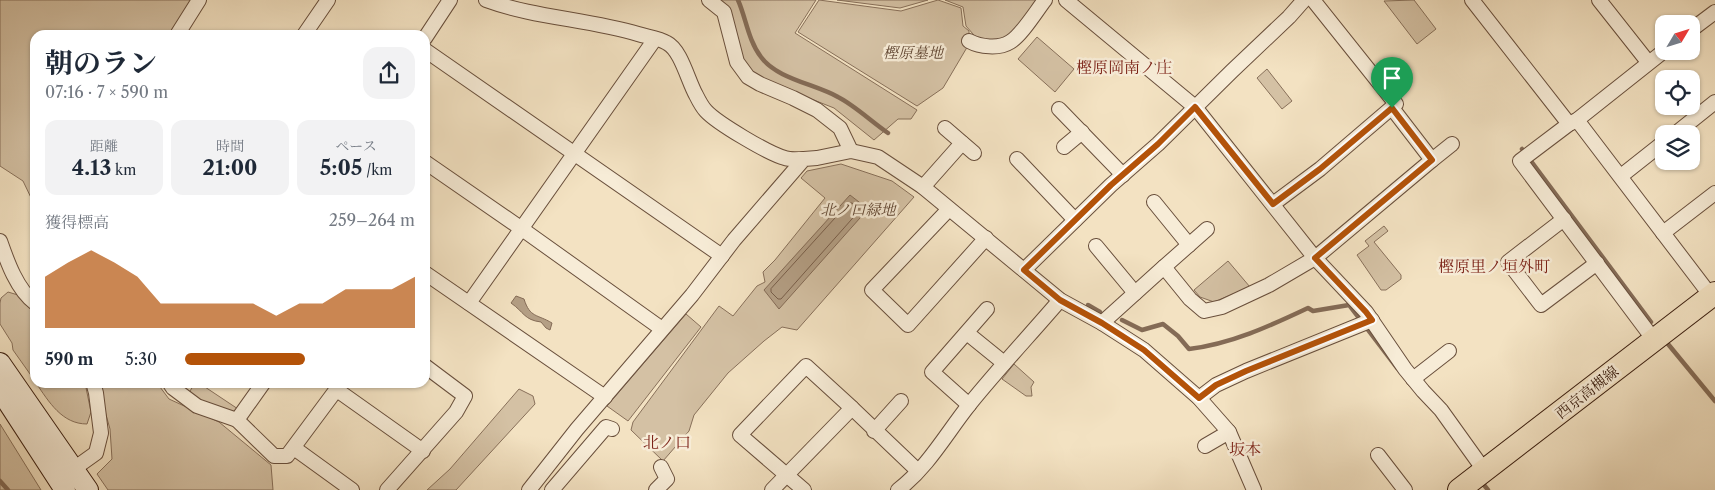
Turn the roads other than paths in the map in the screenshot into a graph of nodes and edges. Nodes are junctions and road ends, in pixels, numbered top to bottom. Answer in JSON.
{"nodes":[{"id":1,"x":199,"y":0,"type":"edge"},
{"id":2,"x":328,"y":0,"type":"edge"},
{"id":3,"x":450,"y":0,"type":"edge"},
{"id":4,"x":486,"y":0,"type":"edge"},
{"id":5,"x":709,"y":0,"type":"edge"},
{"id":6,"x":1045,"y":0,"type":"edge"},
{"id":7,"x":1066,"y":0,"type":"edge"},
{"id":8,"x":1304,"y":0,"type":"edge"},
{"id":9,"x":1313,"y":0,"type":"edge"},
{"id":10,"x":1472,"y":0,"type":"edge"},
{"id":11,"x":1599,"y":0,"type":"edge"},
{"id":12,"x":1715,"y":12,"type":"edge"},
{"id":13,"x":1700,"y":23,"type":"edge"},
{"id":14,"x":180,"y":30,"type":"edge"},
{"id":15,"x":307,"y":30,"type":"edge"},
{"id":16,"x":430,"y":30,"type":"edge"},
{"id":17,"x":655,"y":39,"type":"junction"},
{"id":18,"x":969,"y":41,"type":"dead end"},
{"id":19,"x":430,"y":53,"type":"edge"},
{"id":20,"x":1655,"y":57,"type":"edge"},
{"id":21,"x":1648,"y":62,"type":"junction"},
{"id":22,"x":1715,"y":102,"type":"edge"},
{"id":23,"x":1195,"y":107,"type":"junction"},
{"id":24,"x":1392,"y":108,"type":"junction"},
{"id":25,"x":1059,"y":109,"type":"dead end"},
{"id":26,"x":1573,"y":122,"type":"junction"},
{"id":27,"x":1686,"y":125,"type":"edge"},
{"id":28,"x":944,"y":128,"type":"dead end"},
{"id":29,"x":1082,"y":132,"type":"junction"},
{"id":30,"x":962,"y":143,"type":"junction"},
{"id":31,"x":1452,"y":144,"type":"dead end"},
{"id":32,"x":1064,"y":147,"type":"dead end"},
{"id":33,"x":1655,"y":149,"type":"edge"},
{"id":34,"x":851,"y":151,"type":"junction"},
{"id":35,"x":974,"y":153,"type":"dead end"},
{"id":36,"x":574,"y":154,"type":"junction"},
{"id":37,"x":804,"y":159,"type":"junction"},
{"id":38,"x":1017,"y":159,"type":"dead end"},
{"id":39,"x":1432,"y":160,"type":"junction"},
{"id":40,"x":430,"y":165,"type":"edge"},
{"id":41,"x":1123,"y":175,"type":"junction"},
{"id":42,"x":1621,"y":176,"type":"junction"},
{"id":43,"x":923,"y":187,"type":"junction"},
{"id":44,"x":1715,"y":193,"type":"edge"},
{"id":45,"x":1154,"y":202,"type":"dead end"},
{"id":46,"x":1273,"y":204,"type":"junction"},
{"id":47,"x":949,"y":209,"type":"junction"},
{"id":48,"x":1564,"y":219,"type":"junction"},
{"id":49,"x":1075,"y":220,"type":"junction"},
{"id":50,"x":522,"y":229,"type":"junction"},
{"id":51,"x":1207,"y":229,"type":"dead end"},
{"id":52,"x":1663,"y":233,"type":"junction"},
{"id":53,"x":986,"y":238,"type":"junction"},
{"id":54,"x":0,"y":241,"type":"edge"},
{"id":55,"x":1190,"y":245,"type":"junction"},
{"id":56,"x":1096,"y":246,"type":"dead end"},
{"id":57,"x":722,"y":256,"type":"junction"},
{"id":58,"x":1315,"y":258,"type":"junction"},
{"id":59,"x":1597,"y":263,"type":"junction"},
{"id":60,"x":1164,"y":267,"type":"junction"},
{"id":61,"x":1024,"y":270,"type":"junction"},
{"id":62,"x":430,"y":276,"type":"edge"},
{"id":63,"x":1135,"y":293,"type":"junction"},
{"id":64,"x":1713,"y":294,"type":"edge"},
{"id":65,"x":30,"y":300,"type":"edge"},
{"id":66,"x":1060,"y":300,"type":"junction"},
{"id":67,"x":469,"y":303,"type":"junction"},
{"id":68,"x":987,"y":309,"type":"dead end"},
{"id":69,"x":1372,"y":320,"type":"junction"},
{"id":70,"x":1102,"y":323,"type":"junction"},
{"id":71,"x":662,"y":329,"type":"junction"},
{"id":72,"x":967,"y":333,"type":"junction"},
{"id":73,"x":1654,"y":340,"type":"junction"},
{"id":74,"x":1449,"y":351,"type":"dead end"},
{"id":75,"x":0,"y":363,"type":"edge"},
{"id":76,"x":1004,"y":363,"type":"junction"},
{"id":77,"x":430,"y":370,"type":"edge"},
{"id":78,"x":1413,"y":379,"type":"junction"},
{"id":79,"x":95,"y":388,"type":"edge"},
{"id":80,"x":178,"y":388,"type":"edge"},
{"id":81,"x":260,"y":388,"type":"edge"},
{"id":82,"x":338,"y":388,"type":"edge"},
{"id":83,"x":342,"y":388,"type":"edge"},
{"id":84,"x":0,"y":390,"type":"edge"},
{"id":85,"x":604,"y":398,"type":"junction"},
{"id":86,"x":1199,"y":398,"type":"junction"},
{"id":87,"x":901,"y":401,"type":"dead end"},
{"id":88,"x":969,"y":405,"type":"junction"},
{"id":89,"x":852,"y":408,"type":"junction"},
{"id":90,"x":237,"y":420,"type":"junction"},
{"id":91,"x":612,"y":429,"type":"dead end"},
{"id":92,"x":874,"y":431,"type":"junction"},
{"id":93,"x":1229,"y":432,"type":"junction"},
{"id":94,"x":1205,"y":446,"type":"dead end"},
{"id":95,"x":294,"y":448,"type":"junction"},
{"id":96,"x":423,"y":451,"type":"junction"},
{"id":97,"x":1378,"y":454,"type":"dead end"},
{"id":98,"x":661,"y":467,"type":"dead end"},
{"id":99,"x":1484,"y":470,"type":"junction"},
{"id":100,"x":918,"y":471,"type":"junction"},
{"id":101,"x":787,"y":475,"type":"junction"},
{"id":102,"x":66,"y":479,"type":"edge"},
{"id":103,"x":88,"y":490,"type":"edge"},
{"id":104,"x":352,"y":490,"type":"edge"},
{"id":105,"x":387,"y":490,"type":"edge"},
{"id":106,"x":529,"y":490,"type":"edge"},
{"id":107,"x":552,"y":490,"type":"edge"},
{"id":108,"x":656,"y":490,"type":"edge"},
{"id":109,"x":772,"y":490,"type":"edge"},
{"id":110,"x":804,"y":490,"type":"edge"},
{"id":111,"x":898,"y":490,"type":"edge"},
{"id":112,"x":1254,"y":490,"type":"edge"},
{"id":113,"x":1405,"y":490,"type":"edge"},
{"id":114,"x":1459,"y":490,"type":"edge"}],
"edges":[{"from":1,"to":14,"type":"street"},
{"from":2,"to":15,"type":"street"},
{"from":3,"to":16,"type":"street"},
{"from":4,"to":17,"type":"street"},
{"from":5,"to":34,"type":"street"},
{"from":6,"to":18,"type":"street"},
{"from":7,"to":23,"type":"street"},
{"from":8,"to":23,"type":"street"},
{"from":9,"to":24,"type":"street"},
{"from":10,"to":26,"type":"street"},
{"from":11,"to":21,"type":"street"},
{"from":12,"to":13,"type":"street"},
{"from":17,"to":36,"type":"street"},
{"from":17,"to":37,"type":"street"},
{"from":19,"to":36,"type":"street"},
{"from":20,"to":21,"type":"street"},
{"from":21,"to":26,"type":"street"},
{"from":22,"to":27,"type":"street"},
{"from":23,"to":41,"type":"street"},
{"from":23,"to":46,"type":"street"},
{"from":24,"to":39,"type":"street"},
{"from":24,"to":46,"type":"street"},
{"from":25,"to":29,"type":"street"},
{"from":26,"to":42,"type":"street"},
{"from":26,"to":48,"type":"street"},
{"from":28,"to":30,"type":"street"},
{"from":29,"to":32,"type":"street"},
{"from":29,"to":41,"type":"street"},
{"from":30,"to":35,"type":"street"},
{"from":30,"to":43,"type":"street"},
{"from":31,"to":39,"type":"street"},
{"from":33,"to":42,"type":"street"},
{"from":34,"to":37,"type":"street"},
{"from":34,"to":43,"type":"street"},
{"from":36,"to":50,"type":"street"},
{"from":36,"to":57,"type":"street"},
{"from":37,"to":57,"type":"street"},
{"from":38,"to":49,"type":"street"},
{"from":39,"to":58,"type":"street"},
{"from":40,"to":50,"type":"street"},
{"from":41,"to":49,"type":"street"},
{"from":42,"to":52,"type":"street"},
{"from":43,"to":47,"type":"street"},
{"from":44,"to":52,"type":"street"},
{"from":45,"to":55,"type":"street"},
{"from":46,"to":58,"type":"street"},
{"from":47,"to":53,"type":"street"},
{"from":47,"to":53,"type":"street"},
{"from":48,"to":59,"type":"street"},
{"from":48,"to":59,"type":"street"},
{"from":49,"to":61,"type":"street"},
{"from":50,"to":67,"type":"street"},
{"from":50,"to":71,"type":"street"},
{"from":51,"to":55,"type":"street"},
{"from":52,"to":64,"type":"street"},
{"from":53,"to":61,"type":"street"},
{"from":54,"to":65,"type":"street"},
{"from":55,"to":60,"type":"street"},
{"from":56,"to":63,"type":"street"},
{"from":57,"to":71,"type":"street"},
{"from":58,"to":60,"type":"street"},
{"from":58,"to":69,"type":"street"},
{"from":59,"to":73,"type":"street"},
{"from":60,"to":63,"type":"street"},
{"from":61,"to":66,"type":"street"},
{"from":62,"to":67,"type":"street"},
{"from":63,"to":70,"type":"street"},
{"from":64,"to":73,"type":"main road","name":"西京高槻線"},
{"from":66,"to":70,"type":"street"},
{"from":66,"to":76,"type":"street"},
{"from":67,"to":85,"type":"street"},
{"from":68,"to":72,"type":"street"},
{"from":69,"to":78,"type":"street"},
{"from":69,"to":86,"type":"street"},
{"from":70,"to":86,"type":"street"},
{"from":71,"to":85,"type":"street"},
{"from":72,"to":76,"type":"street"},
{"from":72,"to":88,"type":"street"},
{"from":73,"to":99,"type":"main road","name":"西京高槻線"},
{"from":74,"to":78,"type":"street"},
{"from":75,"to":102,"type":"main road"},
{"from":76,"to":88,"type":"street"},
{"from":77,"to":96,"type":"street"},
{"from":78,"to":99,"type":"street"},
{"from":79,"to":102,"type":"street"},
{"from":80,"to":90,"type":"street"},
{"from":81,"to":90,"type":"street"},
{"from":82,"to":95,"type":"street"},
{"from":83,"to":96,"type":"street"},
{"from":84,"to":102,"type":"main road"},
{"from":85,"to":106,"type":"street"},
{"from":86,"to":93,"type":"street"},
{"from":87,"to":92,"type":"street"},
{"from":88,"to":100,"type":"street"},
{"from":89,"to":92,"type":"street"},
{"from":89,"to":101,"type":"street"},
{"from":89,"to":101,"type":"street"},
{"from":90,"to":95,"type":"street"},
{"from":91,"to":107,"type":"street"},
{"from":92,"to":100,"type":"street"},
{"from":93,"to":94,"type":"street"},
{"from":93,"to":112,"type":"street"},
{"from":95,"to":104,"type":"street"},
{"from":96,"to":105,"type":"street"},
{"from":97,"to":113,"type":"street"},
{"from":98,"to":108,"type":"street"},
{"from":99,"to":114,"type":"main road","name":"西京高槻線"},
{"from":100,"to":111,"type":"street"},
{"from":101,"to":109,"type":"street"},
{"from":101,"to":110,"type":"street"},
{"from":102,"to":103,"type":"main road"}]}
